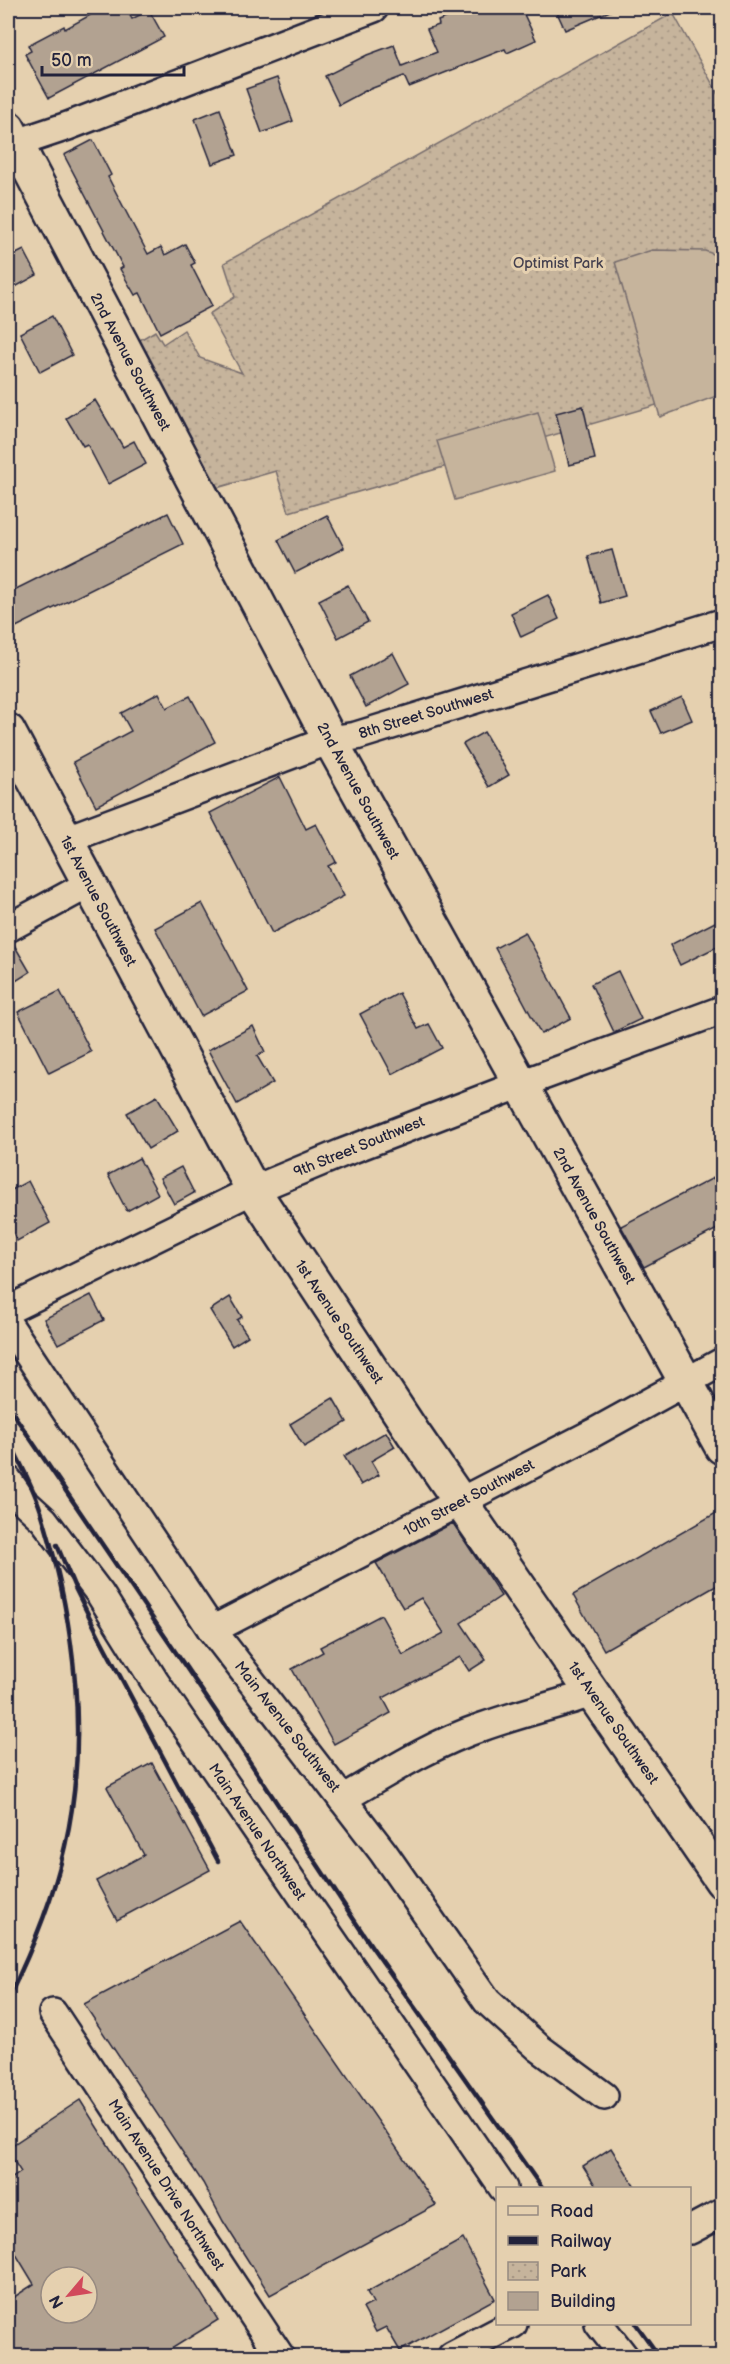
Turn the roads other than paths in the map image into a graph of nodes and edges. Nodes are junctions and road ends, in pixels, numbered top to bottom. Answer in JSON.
{"nodes":[{"id":1,"x":374,"y":8,"type":"edge"},
{"id":2,"x":10,"y":139,"type":"edge"},
{"id":3,"x":723,"y":623,"type":"edge"},
{"id":4,"x":8,"y":731,"type":"edge"},
{"id":5,"x":330,"y":740,"type":"junction"},
{"id":6,"x":65,"y":840,"type":"junction"},
{"id":7,"x":89,"y":884,"type":"junction"},
{"id":8,"x":8,"y":928,"type":"edge"},
{"id":9,"x":723,"y":1010,"type":"edge"},
{"id":10,"x":521,"y":1084,"type":"junction"},
{"id":11,"x":253,"y":1190,"type":"junction"},
{"id":12,"x":8,"y":1310,"type":"edge"},
{"id":13,"x":8,"y":1324,"type":"edge"},
{"id":14,"x":723,"y":1362,"type":"edge"},
{"id":15,"x":686,"y":1382,"type":"junction"},
{"id":16,"x":723,"y":1447,"type":"edge"},
{"id":17,"x":8,"y":1480,"type":"edge"},
{"id":18,"x":460,"y":1501,"type":"junction"},
{"id":19,"x":212,"y":1630,"type":"junction"},
{"id":20,"x":592,"y":1693,"type":"junction"},
{"id":21,"x":342,"y":1799,"type":"junction"},
{"id":22,"x":723,"y":1881,"type":"edge"},
{"id":23,"x":53,"y":2013,"type":"dead end"},
{"id":24,"x":604,"y":2096,"type":"dead end"},
{"id":25,"x":501,"y":2187,"type":"edge"},
{"id":26,"x":723,"y":2213,"type":"edge"},
{"id":27,"x":691,"y":2229,"type":"edge"},
{"id":28,"x":511,"y":2325,"type":"edge"},
{"id":29,"x":600,"y":2325,"type":"edge"},
{"id":30,"x":280,"y":2356,"type":"edge"},
{"id":31,"x":452,"y":2356,"type":"edge"},
{"id":32,"x":624,"y":2356,"type":"edge"}],
"edges":[{"from":1,"to":2,"type":"street"},
{"from":2,"to":5,"type":"main road","name":"2nd Avenue Southwest"},
{"from":3,"to":5,"type":"street","name":"8th Street Southwest"},
{"from":4,"to":6,"type":"main road","name":"1st Avenue Southwest"},
{"from":5,"to":6,"type":"street","name":"8th Street Southwest"},
{"from":5,"to":10,"type":"main road","name":"2nd Avenue Southwest"},
{"from":6,"to":7,"type":"main road","name":"1st Avenue Southwest"},
{"from":7,"to":8,"type":"street"},
{"from":7,"to":11,"type":"main road","name":"1st Avenue Southwest"},
{"from":9,"to":10,"type":"street","name":"9th Street Southwest"},
{"from":10,"to":11,"type":"street","name":"9th Street Southwest"},
{"from":10,"to":15,"type":"main road","name":"2nd Avenue Southwest"},
{"from":11,"to":12,"type":"street","name":"9th Street Southwest"},
{"from":11,"to":18,"type":"main road","name":"1st Avenue Southwest"},
{"from":13,"to":19,"type":"street","name":"Main Avenue Southwest"},
{"from":14,"to":15,"type":"street","name":"10th Street Southwest"},
{"from":15,"to":16,"type":"main road","name":"2nd Avenue Southwest"},
{"from":15,"to":18,"type":"street","name":"10th Street Southwest"},
{"from":17,"to":25,"type":"street","name":"Main Avenue Northwest"},
{"from":18,"to":19,"type":"street","name":"10th Street Southwest"},
{"from":18,"to":20,"type":"main road","name":"1st Avenue Southwest"},
{"from":19,"to":21,"type":"street","name":"Main Avenue Southwest"},
{"from":20,"to":21,"type":"street"},
{"from":20,"to":22,"type":"main road","name":"1st Avenue Southwest"},
{"from":21,"to":24,"type":"street","name":"Main Avenue Southwest"},
{"from":23,"to":30,"type":"street","name":"Main Avenue Drive Northwest"},
{"from":26,"to":27,"type":"street"},
{"from":28,"to":31,"type":"street"},
{"from":29,"to":32,"type":"street"}]}
